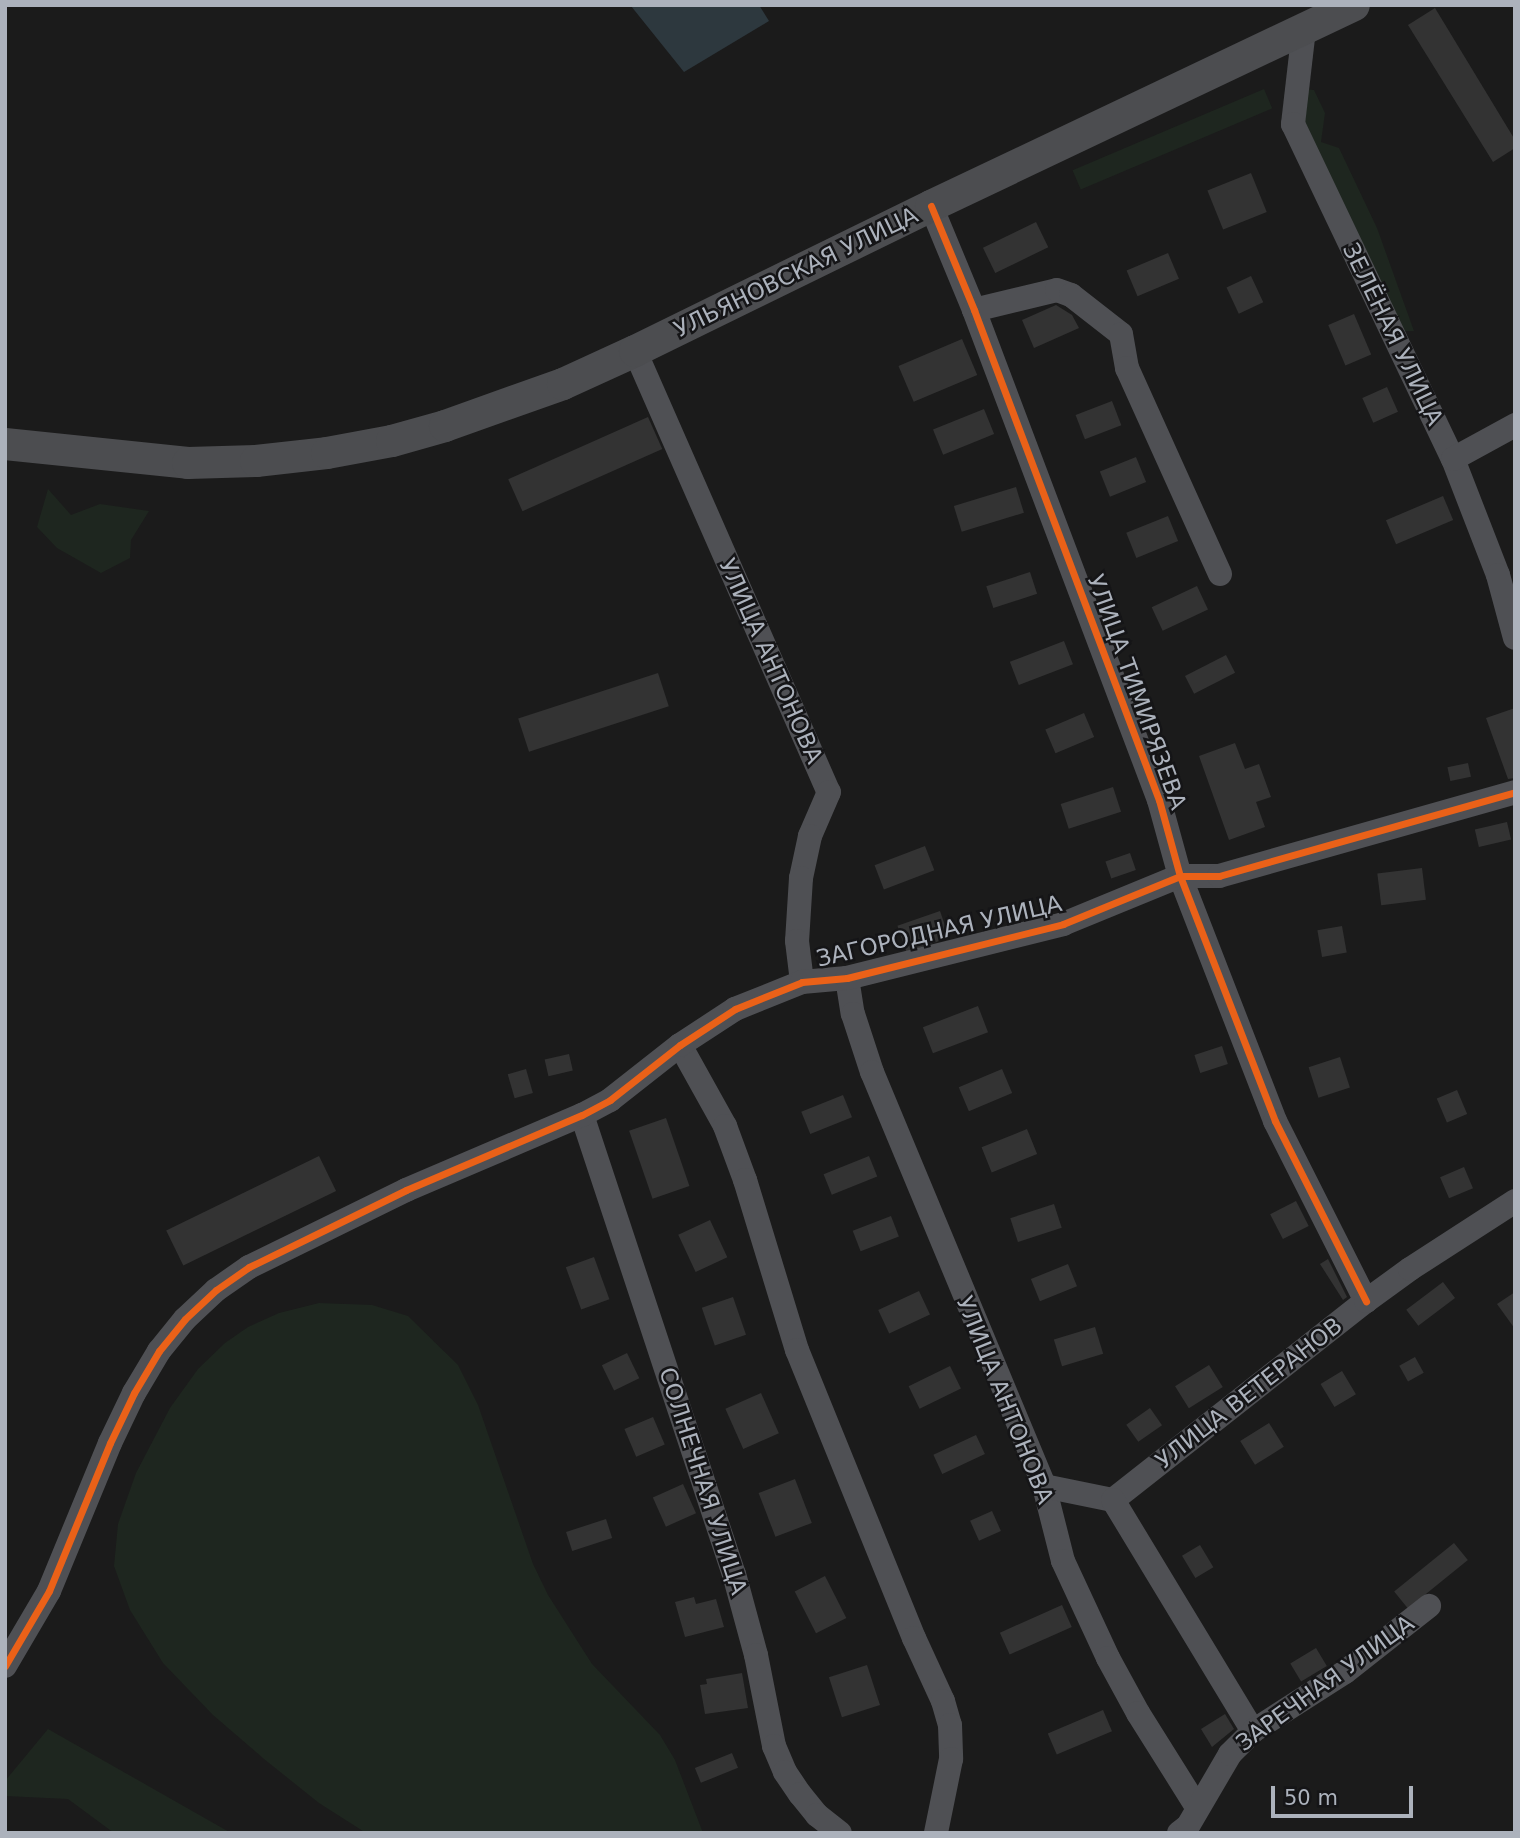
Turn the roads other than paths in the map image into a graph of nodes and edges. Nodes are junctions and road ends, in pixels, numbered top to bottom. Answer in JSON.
{"nodes":[{"id":1,"x":1354,"y":5,"type":"edge"},
{"id":2,"x":1304,"y":29,"type":"junction"},
{"id":3,"x":931,"y":206,"type":"junction"},
{"id":4,"x":974,"y":310,"type":"junction"},
{"id":5,"x":635,"y":351,"type":"junction"},
{"id":6,"x":1515,"y":425,"type":"edge"},
{"id":7,"x":5,"y":444,"type":"edge"},
{"id":8,"x":1453,"y":459,"type":"junction"},
{"id":9,"x":1220,"y":574,"type":"dead end"},
{"id":10,"x":1515,"y":638,"type":"edge"},
{"id":11,"x":1515,"y":792,"type":"edge"},
{"id":12,"x":1180,"y":876,"type":"junction"},
{"id":13,"x":846,"y":978,"type":"junction"},
{"id":14,"x":802,"y":982,"type":"junction"},
{"id":15,"x":680,"y":1045,"type":"junction"},
{"id":16,"x":582,"y":1115,"type":"junction"},
{"id":17,"x":1515,"y":1201,"type":"edge"},
{"id":18,"x":1366,"y":1301,"type":"junction"},
{"id":19,"x":1044,"y":1486,"type":"junction"},
{"id":20,"x":1113,"y":1500,"type":"junction"},
{"id":21,"x":1429,"y":1606,"type":"dead end"},
{"id":22,"x":5,"y":1666,"type":"edge"},
{"id":23,"x":1253,"y":1731,"type":"junction"},
{"id":24,"x":1197,"y":1807,"type":"junction"},
{"id":25,"x":839,"y":1833,"type":"edge"},
{"id":26,"x":936,"y":1833,"type":"edge"},
{"id":27,"x":1180,"y":1833,"type":"edge"}],
"edges":[{"from":1,"to":2,"type":"main road","name":"УЛЬЯНОВСКАЯ УЛИЦА"},
{"from":2,"to":3,"type":"main road","name":"УЛЬЯНОВСКАЯ УЛИЦА"},
{"from":2,"to":8,"type":"street","name":"ЗЕЛЁНАЯ УЛИЦА"},
{"from":3,"to":4,"type":"street","name":"УЛИЦА ТИМИРЯЗЕВА"},
{"from":3,"to":5,"type":"main road","name":"УЛЬЯНОВСКАЯ УЛИЦА"},
{"from":4,"to":9,"type":"street"},
{"from":4,"to":12,"type":"street","name":"УЛИЦА ТИМИРЯЗЕВА"},
{"from":5,"to":7,"type":"main road","name":"УЛЬЯНОВСКАЯ УЛИЦА"},
{"from":5,"to":14,"type":"street","name":"УЛИЦА АНТОНОВА"},
{"from":6,"to":8,"type":"street"},
{"from":8,"to":10,"type":"street","name":"ЗЕЛЁНАЯ УЛИЦА"},
{"from":11,"to":12,"type":"street","name":"ЗАГОРОДНАЯ УЛИЦА"},
{"from":12,"to":13,"type":"street","name":"ЗАГОРОДНАЯ УЛИЦА"},
{"from":12,"to":18,"type":"street","name":"УЛИЦА ТИМИРЯЗЕВА"},
{"from":13,"to":14,"type":"street","name":"ЗАГОРОДНАЯ УЛИЦА"},
{"from":13,"to":19,"type":"street","name":"УЛИЦА АНТОНОВА"},
{"from":14,"to":15,"type":"street","name":"ЗАГОРОДНАЯ УЛИЦА"},
{"from":15,"to":16,"type":"street","name":"ЗАГОРОДНАЯ УЛИЦА"},
{"from":15,"to":26,"type":"street"},
{"from":16,"to":22,"type":"street","name":"ЗАГОРОДНАЯ УЛИЦА"},
{"from":16,"to":25,"type":"street","name":"СОЛНЕЧНАЯ УЛИЦА"},
{"from":17,"to":18,"type":"street","name":"УЛИЦА ВЕТЕРАНОВ"},
{"from":18,"to":20,"type":"street","name":"УЛИЦА ВЕТЕРАНОВ"},
{"from":19,"to":20,"type":"street"},
{"from":19,"to":24,"type":"street","name":"УЛИЦА АНТОНОВА"},
{"from":20,"to":23,"type":"street"},
{"from":21,"to":23,"type":"street","name":"ЗАРЕЧНАЯ УЛИЦА"},
{"from":23,"to":24,"type":"street","name":"ЗАРЕЧНАЯ УЛИЦА"},
{"from":24,"to":27,"type":"street","name":"ЗАРЕЧНАЯ УЛИЦА"}]}
